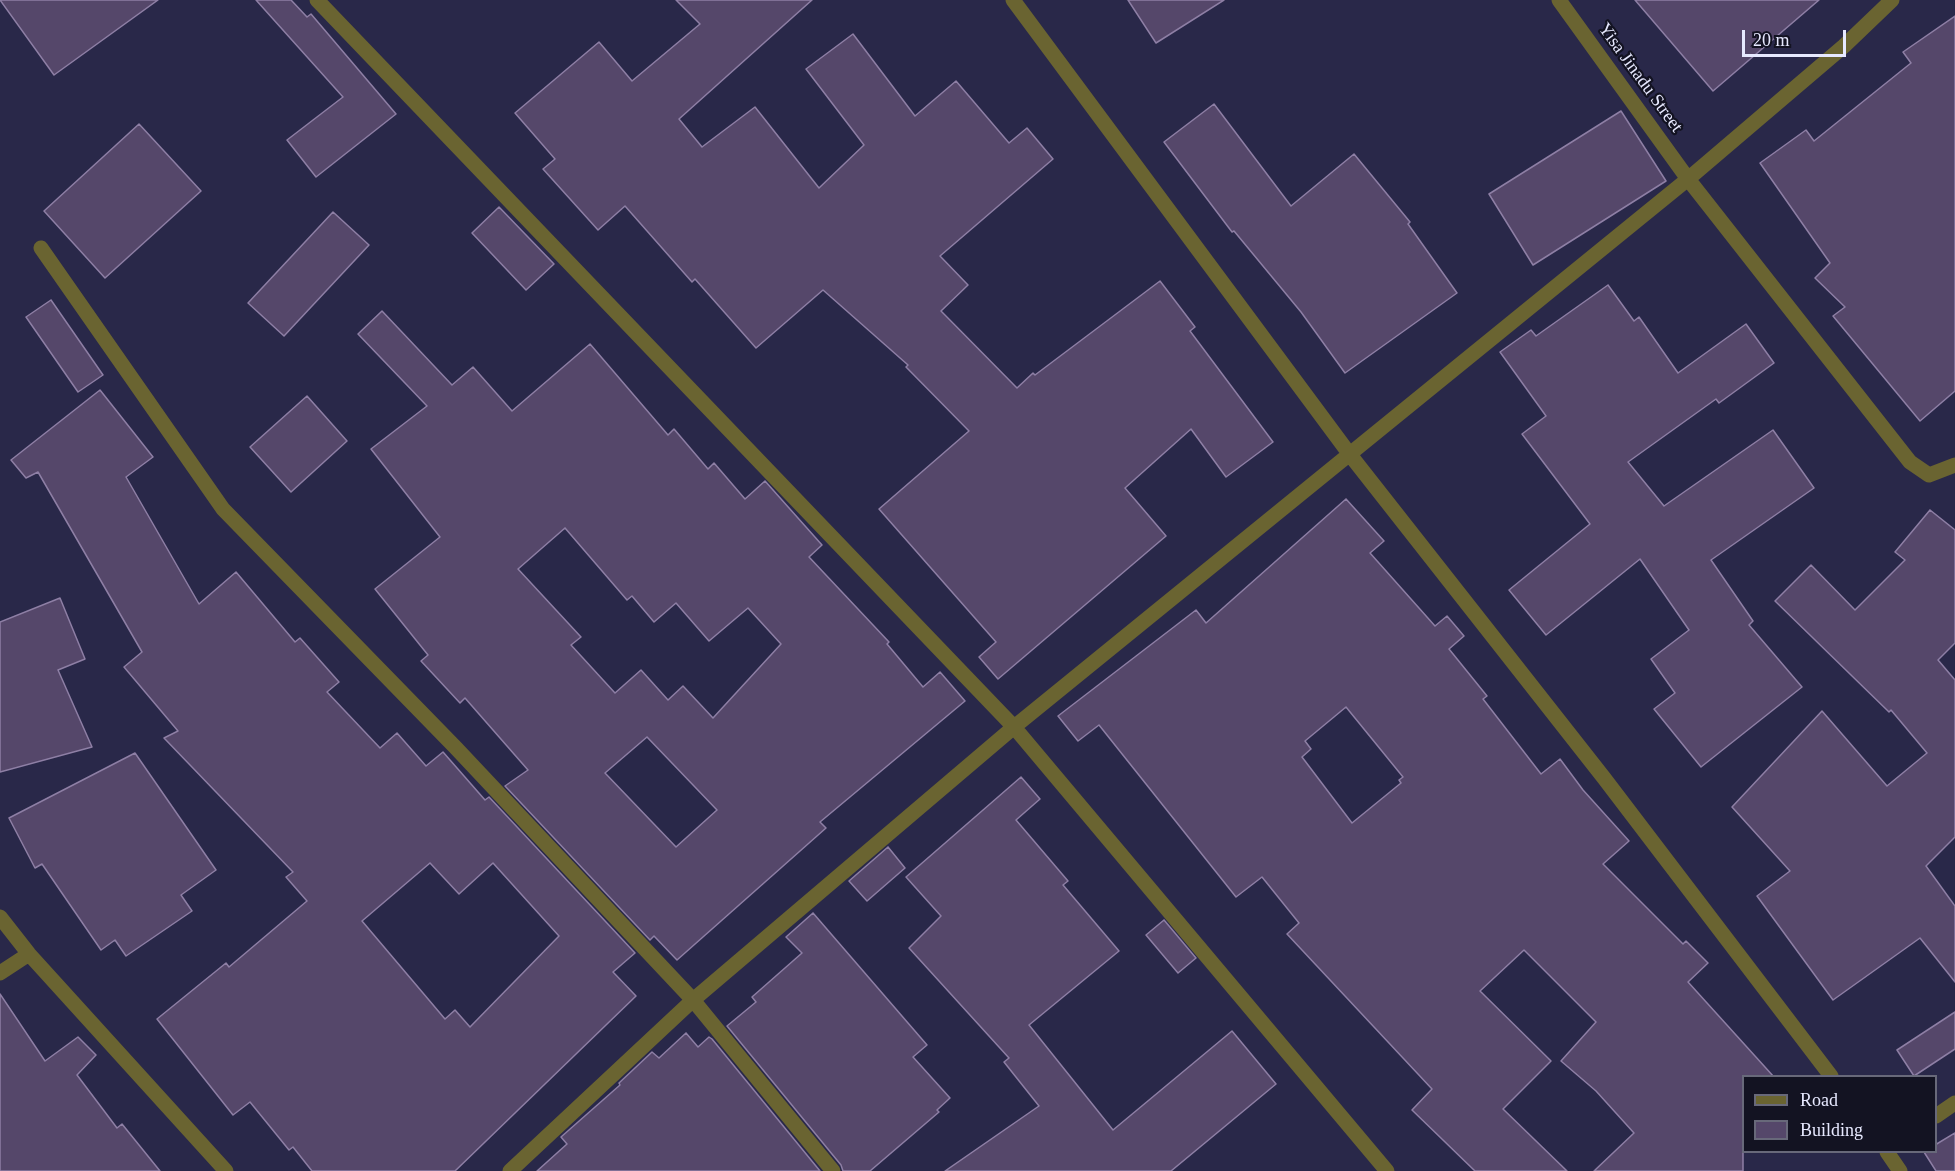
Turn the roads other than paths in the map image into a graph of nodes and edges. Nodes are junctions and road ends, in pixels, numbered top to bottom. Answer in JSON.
{"nodes":[{"id":1,"x":317,"y":0,"type":"edge"},
{"id":2,"x":1013,"y":0,"type":"edge"},
{"id":3,"x":1559,"y":0,"type":"edge"},
{"id":4,"x":1892,"y":0,"type":"edge"},
{"id":5,"x":1688,"y":179,"type":"junction"},
{"id":6,"x":41,"y":248,"type":"dead end"},
{"id":7,"x":1351,"y":456,"type":"junction"},
{"id":8,"x":1955,"y":465,"type":"edge"},
{"id":9,"x":1014,"y":727,"type":"junction"},
{"id":10,"x":0,"y":917,"type":"edge"},
{"id":11,"x":29,"y":954,"type":"junction"},
{"id":12,"x":0,"y":974,"type":"edge"},
{"id":13,"x":693,"y":1000,"type":"junction"},
{"id":14,"x":1829,"y":1075,"type":"edge"},
{"id":15,"x":1955,"y":1103,"type":"edge"},
{"id":16,"x":1937,"y":1115,"type":"edge"},
{"id":17,"x":1888,"y":1153,"type":"edge"},
{"id":18,"x":226,"y":1171,"type":"edge"},
{"id":19,"x":510,"y":1171,"type":"edge"},
{"id":20,"x":832,"y":1171,"type":"edge"},
{"id":21,"x":1387,"y":1171,"type":"edge"},
{"id":22,"x":1900,"y":1171,"type":"edge"}],
"edges":[{"from":1,"to":9,"type":"street"},
{"from":2,"to":7,"type":"street"},
{"from":3,"to":5,"type":"street","name":"Yisa Jinadu Street"},
{"from":4,"to":5,"type":"street"},
{"from":5,"to":7,"type":"street"},
{"from":5,"to":8,"type":"street","name":"Yisa Jinadu Street"},
{"from":6,"to":13,"type":"street"},
{"from":7,"to":9,"type":"street"},
{"from":7,"to":14,"type":"street"},
{"from":9,"to":13,"type":"street"},
{"from":9,"to":21,"type":"street"},
{"from":10,"to":11,"type":"street"},
{"from":11,"to":12,"type":"street"},
{"from":11,"to":18,"type":"street"},
{"from":13,"to":19,"type":"street"},
{"from":13,"to":20,"type":"street"},
{"from":15,"to":16,"type":"street"},
{"from":17,"to":22,"type":"street"}]}
